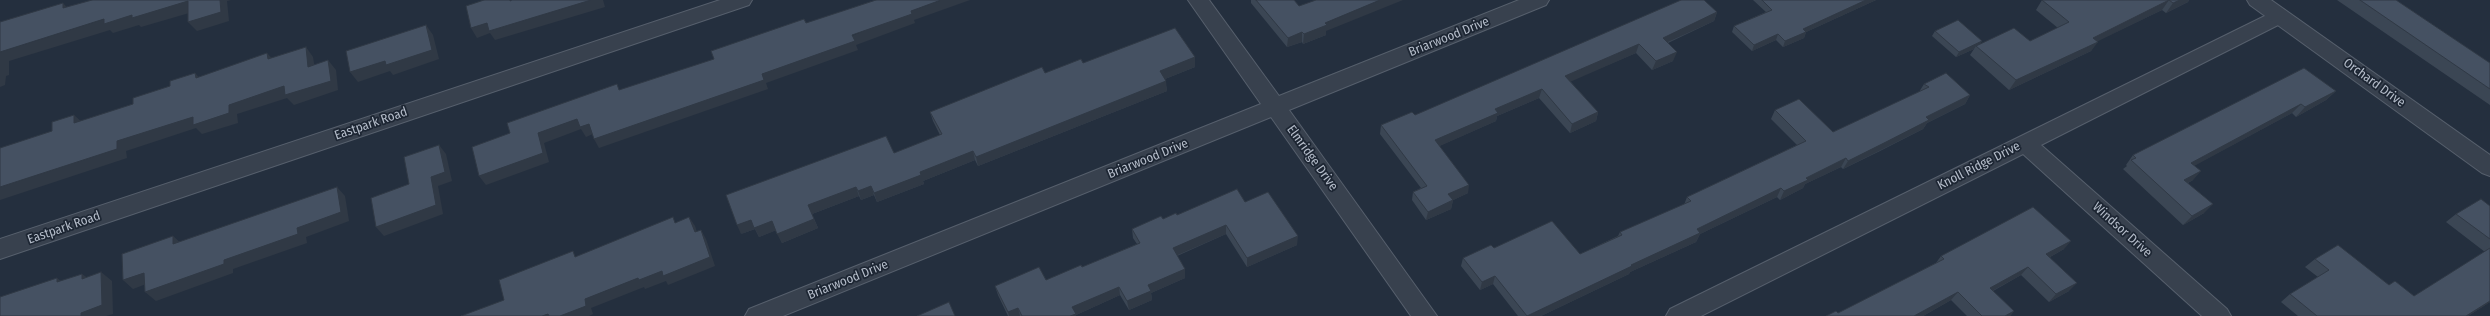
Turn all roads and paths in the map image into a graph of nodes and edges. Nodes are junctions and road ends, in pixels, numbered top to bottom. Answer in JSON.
{"nodes":[{"id":1,"x":742,"y":0,"type":"edge"},
{"id":2,"x":1198,"y":0,"type":"edge"},
{"id":3,"x":1539,"y":0,"type":"edge"},
{"id":4,"x":2257,"y":0,"type":"edge"},
{"id":5,"x":2279,"y":16,"type":"junction"},
{"id":6,"x":1276,"y":108,"type":"junction"},
{"id":7,"x":2024,"y":143,"type":"junction"},
{"id":8,"x":2490,"y":166,"type":"edge"},
{"id":9,"x":0,"y":249,"type":"edge"},
{"id":10,"x":757,"y":316,"type":"edge"},
{"id":11,"x":1425,"y":316,"type":"edge"},
{"id":12,"x":1678,"y":316,"type":"edge"},
{"id":13,"x":2219,"y":316,"type":"edge"}],
"edges":[{"from":1,"to":9,"type":"street","name":"Eastpark Road"},
{"from":2,"to":6,"type":"street","name":"Elmridge Drive"},
{"from":3,"to":6,"type":"street","name":"Briarwood Drive"},
{"from":4,"to":5,"type":"street","name":"Orchard Drive"},
{"from":5,"to":7,"type":"street","name":"Knoll Ridge Drive"},
{"from":5,"to":8,"type":"street","name":"Orchard Drive"},
{"from":6,"to":10,"type":"street","name":"Briarwood Drive"},
{"from":6,"to":11,"type":"street","name":"Elmridge Drive"},
{"from":7,"to":12,"type":"street","name":"Knoll Ridge Drive"},
{"from":7,"to":13,"type":"street","name":"Windsor Drive"}]}
